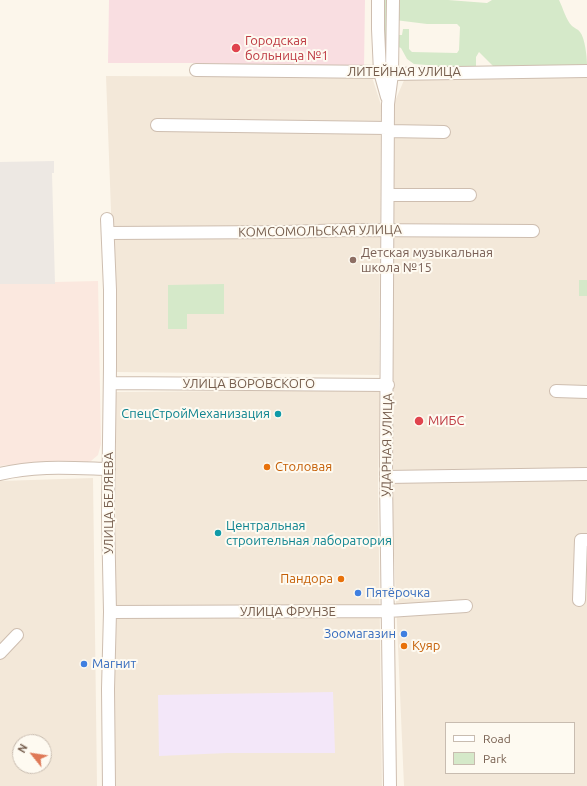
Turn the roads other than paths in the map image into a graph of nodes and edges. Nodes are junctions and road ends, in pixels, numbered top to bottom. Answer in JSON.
{"nodes":[{"id":1,"x":378,"y":0,"type":"edge"},
{"id":2,"x":393,"y":0,"type":"edge"},
{"id":3,"x":196,"y":70,"type":"dead end"},
{"id":4,"x":587,"y":71,"type":"edge"},
{"id":5,"x":386,"y":73,"type":"junction"},
{"id":6,"x":157,"y":125,"type":"dead end"},
{"id":7,"x":388,"y":130,"type":"junction"},
{"id":8,"x":444,"y":132,"type":"dead end"},
{"id":9,"x":388,"y":195,"type":"junction"},
{"id":10,"x":470,"y":195,"type":"dead end"},
{"id":11,"x":107,"y":219,"type":"dead end"},
{"id":12,"x":388,"y":230,"type":"junction"},
{"id":13,"x":533,"y":231,"type":"dead end"},
{"id":14,"x":108,"y":232,"type":"junction"},
{"id":15,"x":110,"y":383,"type":"junction"},
{"id":16,"x":388,"y":385,"type":"junction"},
{"id":17,"x":556,"y":391,"type":"dead end"},
{"id":18,"x":587,"y":392,"type":"edge"},
{"id":19,"x":109,"y":469,"type":"junction"},
{"id":20,"x":0,"y":474,"type":"edge"},
{"id":21,"x":587,"y":474,"type":"edge"},
{"id":22,"x":386,"y":477,"type":"junction"},
{"id":23,"x":587,"y":540,"type":"edge"},
{"id":24,"x":579,"y":600,"type":"dead end"},
{"id":25,"x":466,"y":606,"type":"dead end"},
{"id":26,"x":388,"y":611,"type":"junction"},
{"id":27,"x":110,"y":612,"type":"junction"},
{"id":28,"x":16,"y":635,"type":"dead end"},
{"id":29,"x":0,"y":653,"type":"edge"},
{"id":30,"x":109,"y":786,"type":"edge"},
{"id":31,"x":390,"y":786,"type":"edge"}],
"edges":[{"from":1,"to":5,"type":"street","name":"УДАРНАЯ УЛИЦА"},
{"from":2,"to":5,"type":"street","name":"УДАРНАЯ УЛИЦА"},
{"from":3,"to":5,"type":"street","name":"ЛИТЕЙНАЯ УЛИЦА"},
{"from":4,"to":5,"type":"street","name":"ЛИТЕЙНАЯ УЛИЦА"},
{"from":5,"to":7,"type":"street","name":"УДАРНАЯ УЛИЦА"},
{"from":6,"to":7,"type":"street"},
{"from":7,"to":8,"type":"street"},
{"from":7,"to":9,"type":"street","name":"УДАРНАЯ УЛИЦА"},
{"from":9,"to":10,"type":"street"},
{"from":9,"to":12,"type":"street","name":"УДАРНАЯ УЛИЦА"},
{"from":11,"to":14,"type":"street","name":"УЛИЦА БЕЛЯЕВА"},
{"from":12,"to":13,"type":"street","name":"КОМСОМОЛЬСКАЯ УЛИЦА"},
{"from":12,"to":14,"type":"street","name":"КОМСОМОЛЬСКАЯ УЛИЦА"},
{"from":12,"to":16,"type":"street","name":"УДАРНАЯ УЛИЦА"},
{"from":14,"to":15,"type":"street","name":"УЛИЦА БЕЛЯЕВА"},
{"from":15,"to":16,"type":"street","name":"УЛИЦА ВОРОВСКОГО"},
{"from":15,"to":19,"type":"street","name":"УЛИЦА БЕЛЯЕВА"},
{"from":16,"to":22,"type":"street","name":"УДАРНАЯ УЛИЦА"},
{"from":17,"to":18,"type":"street"},
{"from":19,"to":20,"type":"street"},
{"from":19,"to":27,"type":"street","name":"УЛИЦА БЕЛЯЕВА"},
{"from":21,"to":22,"type":"street"},
{"from":22,"to":26,"type":"street","name":"УДАРНАЯ УЛИЦА"},
{"from":23,"to":24,"type":"street"},
{"from":25,"to":26,"type":"street","name":"УЛИЦА ФРУНЗЕ"},
{"from":26,"to":27,"type":"street","name":"УЛИЦА ФРУНЗЕ"},
{"from":26,"to":31,"type":"street","name":"УДАРНАЯ УЛИЦА"},
{"from":27,"to":30,"type":"street","name":"УЛИЦА БЕЛЯЕВА"},
{"from":28,"to":29,"type":"street"}]}
